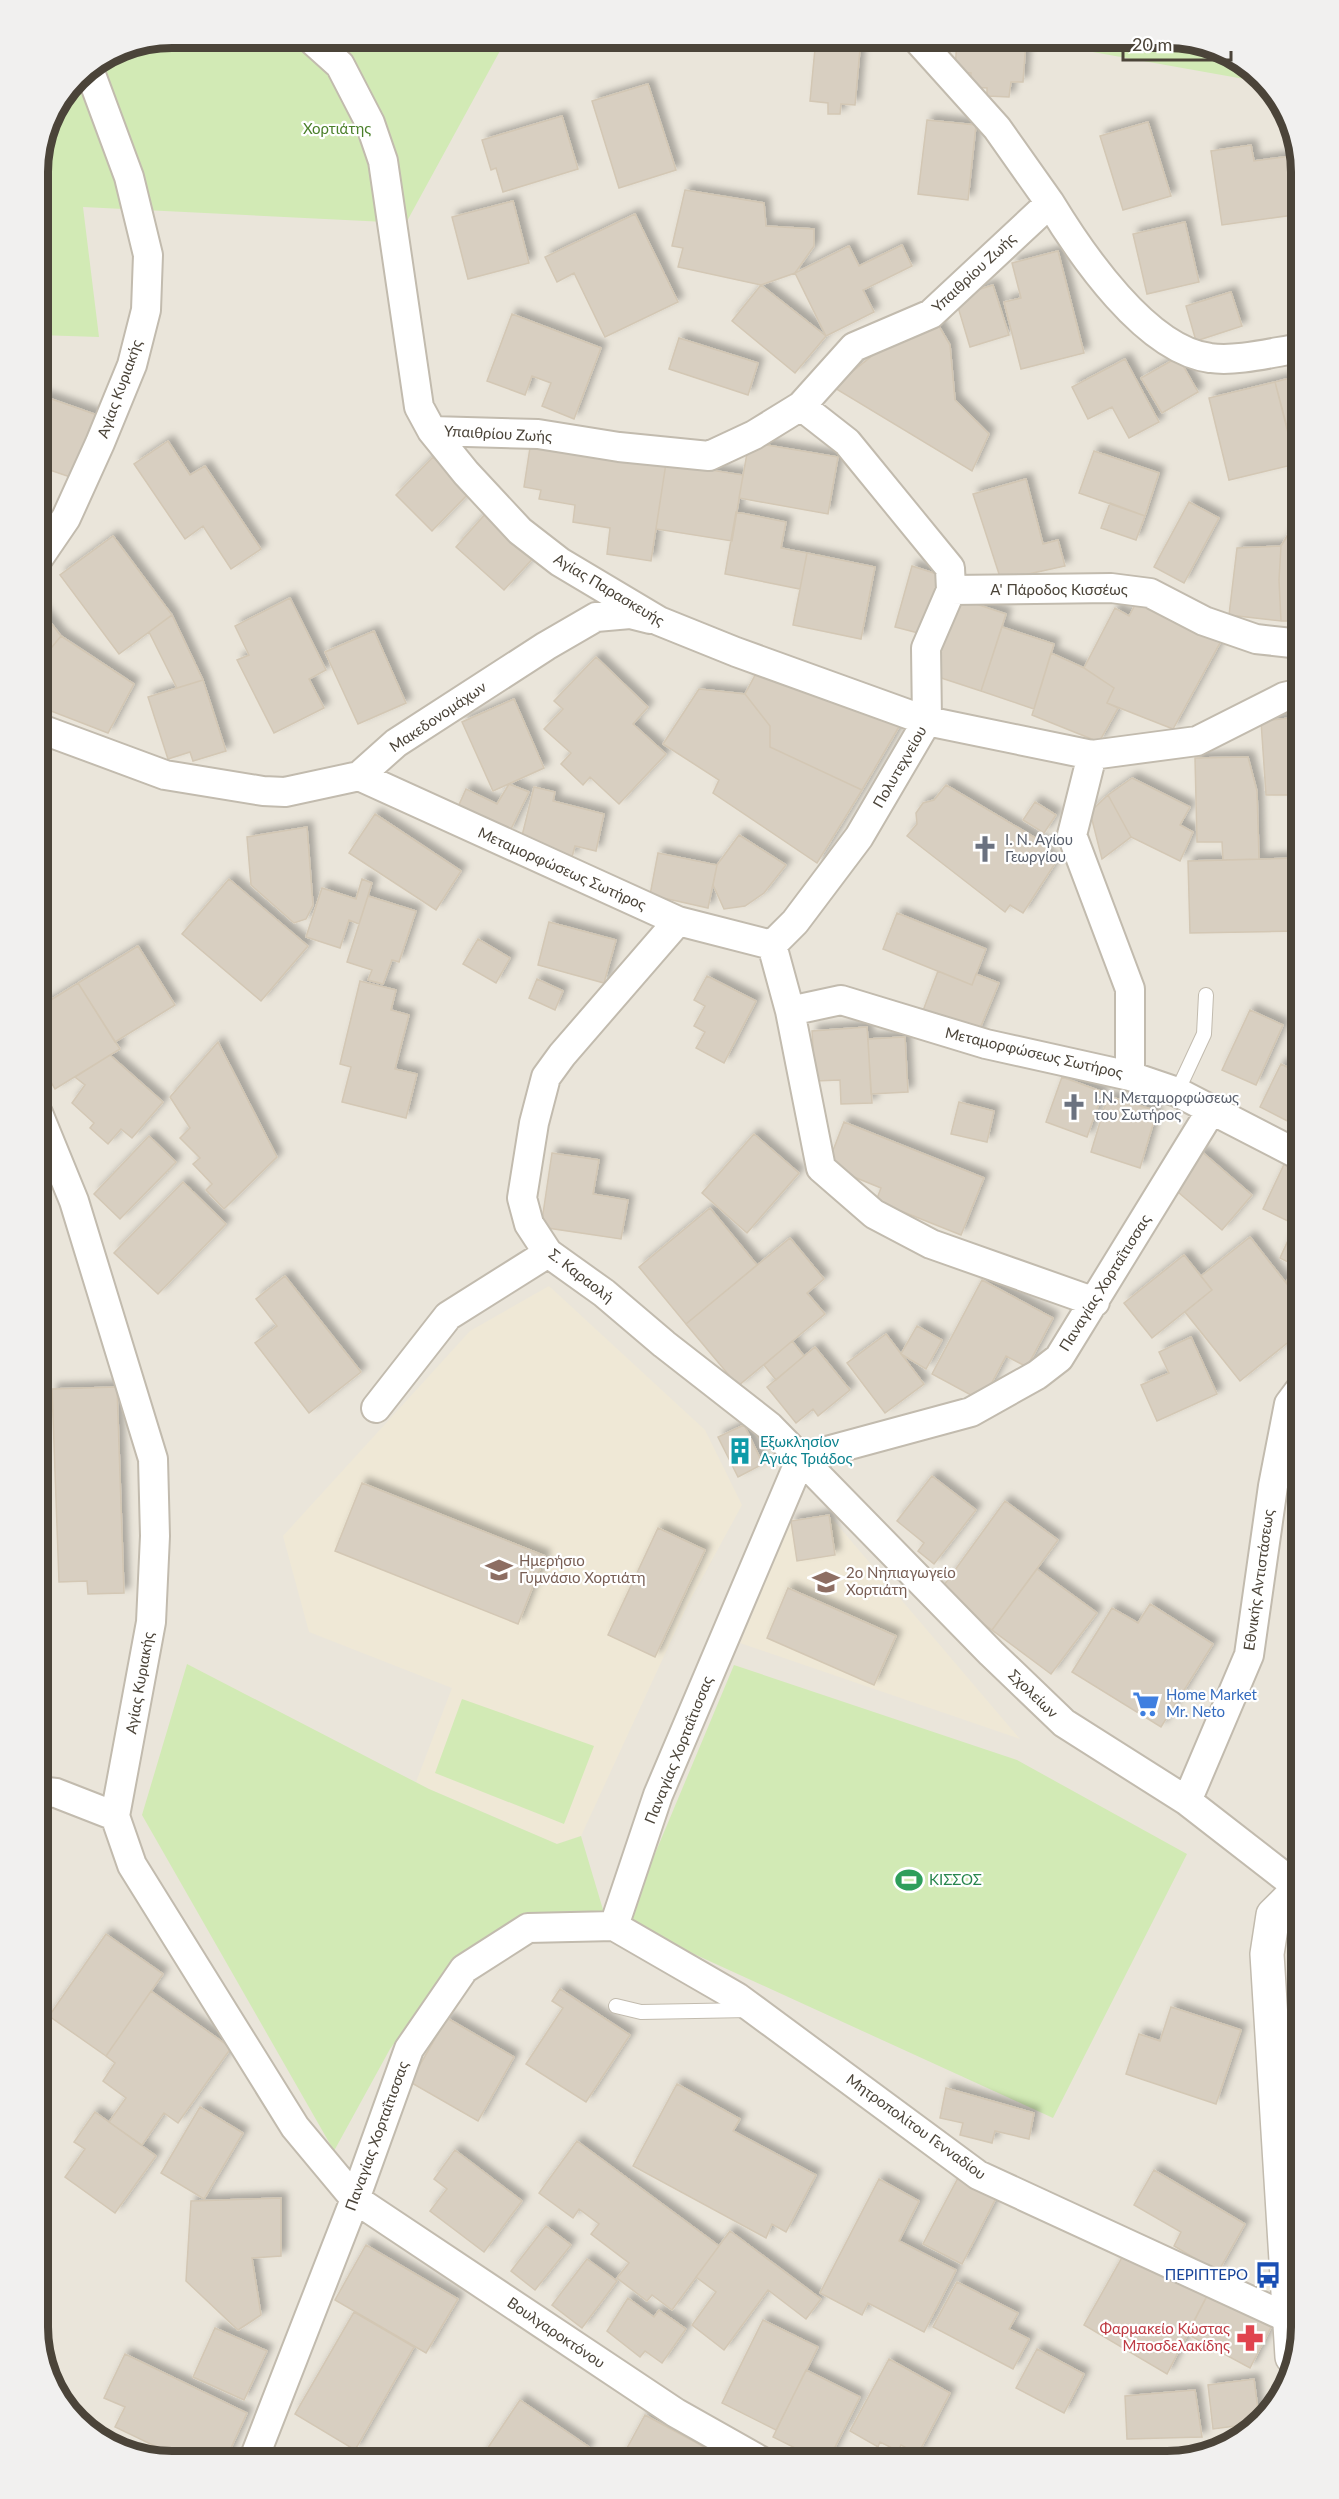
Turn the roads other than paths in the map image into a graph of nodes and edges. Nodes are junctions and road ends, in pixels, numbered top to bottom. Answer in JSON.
{"nodes":[{"id":1,"x":321,"y":48,"type":"edge"},
{"id":2,"x":925,"y":48,"type":"edge"},
{"id":3,"x":92,"y":78,"type":"edge"},
{"id":4,"x":1050,"y":203,"type":"junction"},
{"id":5,"x":1291,"y":349,"type":"edge"},
{"id":6,"x":801,"y":406,"type":"junction"},
{"id":7,"x":432,"y":431,"type":"junction"},
{"id":8,"x":48,"y":544,"type":"edge"},
{"id":9,"x":951,"y":590,"type":"junction"},
{"id":10,"x":660,"y":621,"type":"junction"},
{"id":11,"x":1291,"y":643,"type":"edge"},
{"id":12,"x":1291,"y":695,"type":"edge"},
{"id":13,"x":927,"y":721,"type":"junction"},
{"id":14,"x":48,"y":732,"type":"edge"},
{"id":15,"x":1092,"y":755,"type":"junction"},
{"id":16,"x":359,"y":776,"type":"junction"},
{"id":17,"x":678,"y":921,"type":"junction"},
{"id":18,"x":772,"y":945,"type":"junction"},
{"id":19,"x":1206,"y":995,"type":"dead end"},
{"id":20,"x":790,"y":1011,"type":"junction"},
{"id":21,"x":1130,"y":1076,"type":"junction"},
{"id":22,"x":1177,"y":1092,"type":"junction"},
{"id":23,"x":1212,"y":1109,"type":"junction"},
{"id":24,"x":48,"y":1137,"type":"edge"},
{"id":25,"x":1291,"y":1150,"type":"edge"},
{"id":26,"x":548,"y":1253,"type":"junction"},
{"id":27,"x":1095,"y":1302,"type":"junction"},
{"id":28,"x":1291,"y":1402,"type":"edge"},
{"id":29,"x":375,"y":1408,"type":"dead end"},
{"id":30,"x":801,"y":1458,"type":"junction"},
{"id":31,"x":48,"y":1792,"type":"edge"},
{"id":32,"x":1186,"y":1801,"type":"junction"},
{"id":33,"x":115,"y":1816,"type":"junction"},
{"id":34,"x":1291,"y":1880,"type":"edge"},
{"id":35,"x":1291,"y":1896,"type":"edge"},
{"id":36,"x":614,"y":1926,"type":"junction"},
{"id":37,"x":616,"y":2006,"type":"dead end"},
{"id":38,"x":755,"y":2010,"type":"junction"},
{"id":39,"x":355,"y":2199,"type":"junction"},
{"id":40,"x":1291,"y":2269,"type":"edge"},
{"id":41,"x":1291,"y":2319,"type":"edge"},
{"id":42,"x":257,"y":2451,"type":"edge"},
{"id":43,"x":743,"y":2451,"type":"edge"}],
"edges":[{"from":1,"to":7,"type":"street","name":"Αγίας Παρασκευής"},
{"from":2,"to":4,"type":"street"},
{"from":3,"to":8,"type":"street","name":"Αγίας Κυριακής"},
{"from":4,"to":5,"type":"street"},
{"from":4,"to":6,"type":"street","name":"Υπαιθρίου Ζωής"},
{"from":6,"to":7,"type":"street","name":"Υπαιθρίου Ζωής"},
{"from":6,"to":9,"type":"street"},
{"from":7,"to":10,"type":"street","name":"Αγίας Παρασκευής"},
{"from":9,"to":11,"type":"street","name":"Α' Πάροδος Κισσέως"},
{"from":9,"to":13,"type":"street","name":"Πολυτεχνείου"},
{"from":10,"to":13,"type":"street","name":"Αγίας Παρασκευής"},
{"from":10,"to":16,"type":"street","name":"Μακεδονομάχων"},
{"from":12,"to":15,"type":"street","name":"Αγίας Παρασκευής"},
{"from":13,"to":15,"type":"street","name":"Αγίας Παρασκευής"},
{"from":13,"to":18,"type":"street","name":"Πολυτεχνείου"},
{"from":14,"to":16,"type":"street","name":"Μακεδονομάχων"},
{"from":15,"to":21,"type":"street"},
{"from":16,"to":17,"type":"street","name":"Μεταμορφώσεως Σωτήρος"},
{"from":17,"to":18,"type":"street","name":"Μεταμορφώσεως Σωτήρος"},
{"from":17,"to":26,"type":"street","name":"Σ. Καραολή"},
{"from":18,"to":20,"type":"street"},
{"from":19,"to":22,"type":"lane"},
{"from":20,"to":21,"type":"street","name":"Μεταμορφώσεως Σωτήρος"},
{"from":20,"to":27,"type":"street"},
{"from":21,"to":22,"type":"street","name":"Μεταμορφώσεως Σωτήρος"},
{"from":22,"to":23,"type":"street","name":"Μεταμορφώσεως Σωτήρος"},
{"from":23,"to":25,"type":"street","name":"Μεταμορφώσεως Σωτήρος"},
{"from":23,"to":27,"type":"street","name":"Παναγίας Χορταΐτισσας"},
{"from":24,"to":33,"type":"street","name":"Αγίας Κυριακής"},
{"from":26,"to":29,"type":"street"},
{"from":26,"to":30,"type":"street","name":"Σ. Καραολή"},
{"from":27,"to":30,"type":"street","name":"Παναγίας Χορταΐτισσας"},
{"from":28,"to":32,"type":"street","name":"Εθνικής Αντιστάσεως"},
{"from":30,"to":32,"type":"street","name":"Σχολείων"},
{"from":30,"to":36,"type":"street","name":"Παναγίας Χορταΐτισσας"},
{"from":31,"to":33,"type":"street"},
{"from":32,"to":34,"type":"street","name":"Σχολείων"},
{"from":33,"to":39,"type":"street","name":"Αγίας Κυριακής"},
{"from":35,"to":40,"type":"street"},
{"from":36,"to":38,"type":"street","name":"Μητροπολίτου Γενναδίου"},
{"from":36,"to":39,"type":"street","name":"Παναγίας Χορταΐτισσας"},
{"from":37,"to":38,"type":"lane"},
{"from":38,"to":41,"type":"street","name":"Μητροπολίτου Γενναδίου"},
{"from":39,"to":42,"type":"street","name":"Παναγίας Χορταΐτισσας"},
{"from":39,"to":43,"type":"street","name":"Βουλγαροκτόνου"}]}
